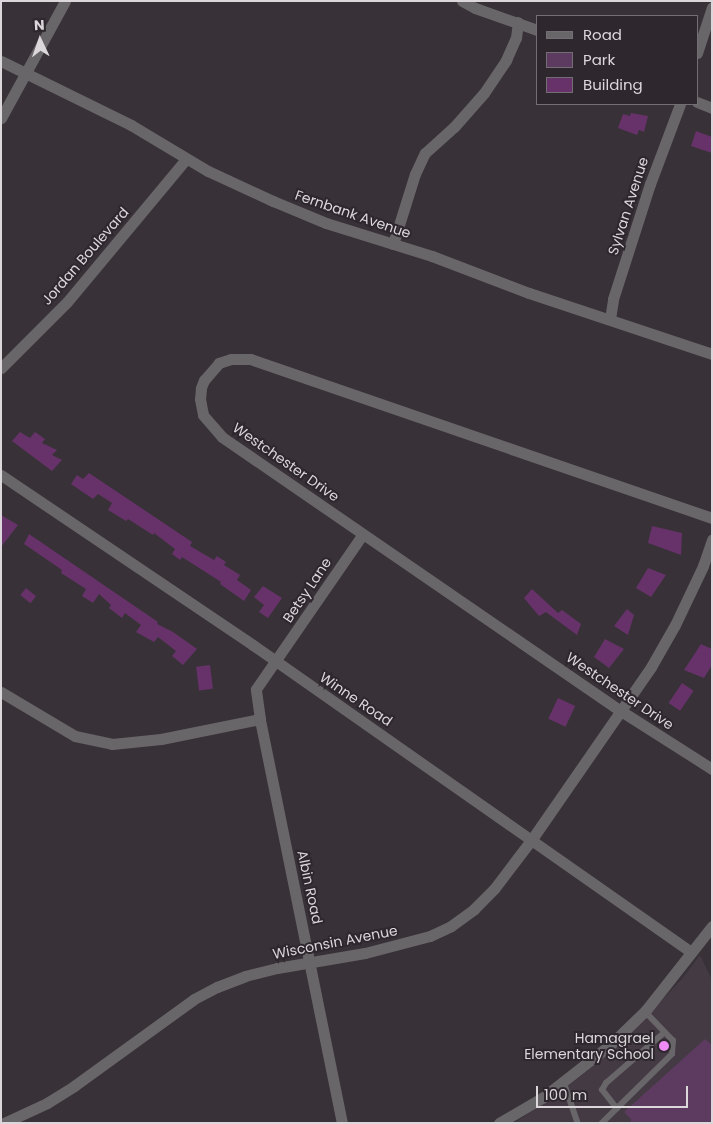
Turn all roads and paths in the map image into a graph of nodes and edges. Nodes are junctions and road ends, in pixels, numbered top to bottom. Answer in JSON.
{"nodes":[{"id":1,"x":65,"y":1,"type":"edge"},
{"id":2,"x":462,"y":1,"type":"edge"},
{"id":3,"x":712,"y":8,"type":"edge"},
{"id":4,"x":518,"y":22,"type":"junction"},
{"id":5,"x":536,"y":30,"type":"edge"},
{"id":6,"x":698,"y":50,"type":"edge"},
{"id":7,"x":1,"y":61,"type":"edge"},
{"id":8,"x":25,"y":73,"type":"junction"},
{"id":9,"x":698,"y":102,"type":"edge"},
{"id":10,"x":680,"y":105,"type":"edge"},
{"id":11,"x":712,"y":108,"type":"edge"},
{"id":12,"x":1,"y":118,"type":"edge"},
{"id":13,"x":186,"y":159,"type":"junction"},
{"id":14,"x":393,"y":244,"type":"junction"},
{"id":15,"x":610,"y":319,"type":"junction"},
{"id":16,"x":712,"y":354,"type":"edge"},
{"id":17,"x":1,"y":368,"type":"edge"},
{"id":18,"x":1,"y":475,"type":"edge"},
{"id":19,"x":712,"y":518,"type":"edge"},
{"id":20,"x":363,"y":534,"type":"junction"},
{"id":21,"x":712,"y":540,"type":"edge"},
{"id":22,"x":275,"y":662,"type":"junction"},
{"id":23,"x":1,"y":692,"type":"edge"},
{"id":24,"x":621,"y":711,"type":"junction"},
{"id":25,"x":260,"y":719,"type":"junction"},
{"id":26,"x":712,"y":769,"type":"edge"},
{"id":27,"x":532,"y":839,"type":"junction"},
{"id":28,"x":712,"y":926,"type":"edge"},
{"id":29,"x":691,"y":952,"type":"junction"},
{"id":30,"x":310,"y":962,"type":"junction"},
{"id":31,"x":644,"y":1011,"type":"junction"},
{"id":32,"x":664,"y":1033,"type":"junction"},
{"id":33,"x":564,"y":1082,"type":"junction"},
{"id":34,"x":617,"y":1109,"type":"junction"},
{"id":35,"x":4,"y":1123,"type":"edge"},
{"id":36,"x":342,"y":1123,"type":"edge"},
{"id":37,"x":499,"y":1123,"type":"edge"},
{"id":38,"x":578,"y":1123,"type":"edge"},
{"id":39,"x":602,"y":1123,"type":"edge"}],
"edges":[{"from":1,"to":8,"type":"street"},
{"from":2,"to":4,"type":"street"},
{"from":3,"to":6,"type":"street"},
{"from":4,"to":5,"type":"street"},
{"from":4,"to":14,"type":"street"},
{"from":7,"to":8,"type":"street","name":"Fernbank Avenue"},
{"from":8,"to":12,"type":"street"},
{"from":8,"to":13,"type":"street","name":"Fernbank Avenue"},
{"from":9,"to":11,"type":"street"},
{"from":10,"to":15,"type":"street","name":"Sylvan Avenue"},
{"from":13,"to":14,"type":"street","name":"Fernbank Avenue"},
{"from":13,"to":17,"type":"street","name":"Jordan Boulevard"},
{"from":14,"to":15,"type":"street","name":"Fernbank Avenue"},
{"from":15,"to":16,"type":"street","name":"Fernbank Avenue"},
{"from":18,"to":22,"type":"street","name":"Winne Road"},
{"from":19,"to":20,"type":"street","name":"Westchester Drive"},
{"from":20,"to":22,"type":"street","name":"Betsy Lane"},
{"from":20,"to":24,"type":"street","name":"Westchester Drive"},
{"from":21,"to":24,"type":"street","name":"Wisconsin Avenue"},
{"from":22,"to":25,"type":"street","name":"Albin Road"},
{"from":22,"to":27,"type":"street","name":"Winne Road"},
{"from":23,"to":25,"type":"street"},
{"from":24,"to":26,"type":"street","name":"Westchester Drive"},
{"from":24,"to":27,"type":"street","name":"Wisconsin Avenue"},
{"from":25,"to":30,"type":"street","name":"Albin Road"},
{"from":27,"to":29,"type":"street","name":"Winne Road"},
{"from":27,"to":30,"type":"street","name":"Wisconsin Avenue"},
{"from":28,"to":29,"type":"street"},
{"from":29,"to":31,"type":"street"},
{"from":30,"to":35,"type":"street","name":"Wisconsin Avenue"},
{"from":30,"to":36,"type":"street","name":"Albin Road"},
{"from":31,"to":32,"type":"lane"},
{"from":31,"to":33,"type":"street"},
{"from":32,"to":34,"type":"lane"},
{"from":32,"to":34,"type":"lane"},
{"from":33,"to":37,"type":"street"},
{"from":33,"to":38,"type":"lane"},
{"from":34,"to":39,"type":"lane"}]}
